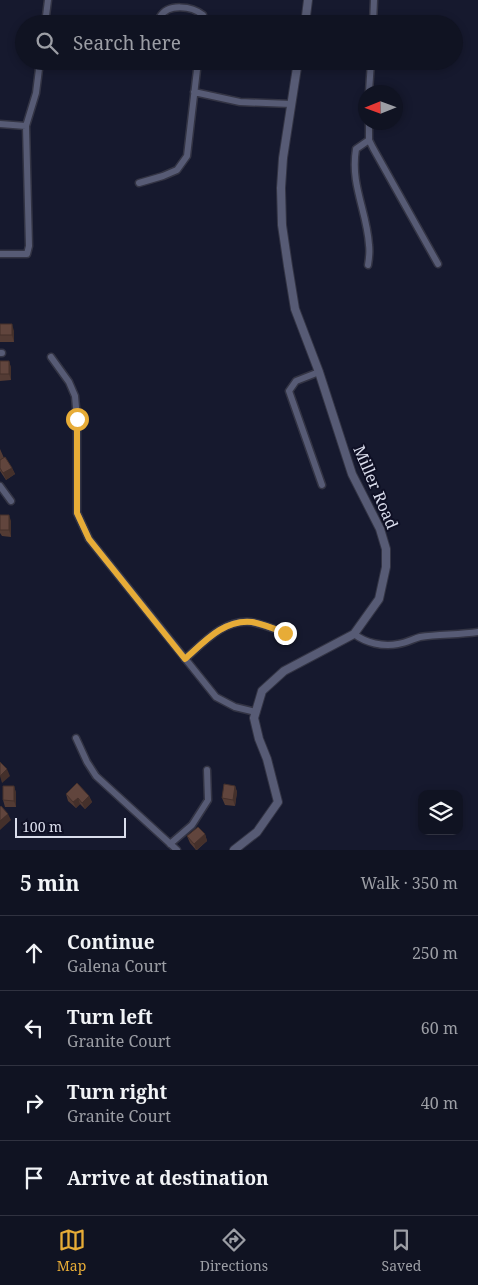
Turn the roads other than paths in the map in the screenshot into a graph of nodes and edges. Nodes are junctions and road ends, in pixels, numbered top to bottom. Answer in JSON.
{"nodes":[{"id":1,"x":48,"y":0,"type":"edge"},
{"id":2,"x":308,"y":0,"type":"edge"},
{"id":3,"x":374,"y":0,"type":"edge"},
{"id":4,"x":46,"y":15,"type":"edge"},
{"id":5,"x":161,"y":15,"type":"edge"},
{"id":6,"x":203,"y":15,"type":"edge"},
{"id":7,"x":306,"y":15,"type":"edge"},
{"id":8,"x":373,"y":15,"type":"edge"},
{"id":9,"x":39,"y":70,"type":"edge"},
{"id":10,"x":197,"y":70,"type":"edge"},
{"id":11,"x":297,"y":70,"type":"edge"},
{"id":12,"x":370,"y":70,"type":"edge"},
{"id":13,"x":369,"y":85,"type":"edge"},
{"id":14,"x":194,"y":92,"type":"junction"},
{"id":15,"x":291,"y":104,"type":"junction"},
{"id":16,"x":0,"y":124,"type":"edge"},
{"id":17,"x":26,"y":126,"type":"junction"},
{"id":18,"x":369,"y":130,"type":"edge"},
{"id":19,"x":370,"y":140,"type":"junction"},
{"id":20,"x":139,"y":183,"type":"dead end"},
{"id":21,"x":0,"y":254,"type":"edge"},
{"id":22,"x":438,"y":264,"type":"dead end"},
{"id":23,"x":368,"y":265,"type":"dead end"},
{"id":24,"x":51,"y":357,"type":"dead end"},
{"id":25,"x":319,"y":372,"type":"junction"},
{"id":26,"x":322,"y":485,"type":"dead end"},
{"id":27,"x":0,"y":486,"type":"edge"},
{"id":28,"x":11,"y":501,"type":"dead end"},
{"id":29,"x":478,"y":632,"type":"edge"},
{"id":30,"x":285,"y":633,"type":"dead end"},
{"id":31,"x":354,"y":634,"type":"junction"},
{"id":32,"x":185,"y":659,"type":"junction"},
{"id":33,"x":256,"y":712,"type":"junction"},
{"id":34,"x":76,"y":738,"type":"dead end"},
{"id":35,"x":207,"y":770,"type":"dead end"},
{"id":36,"x":170,"y":844,"type":"junction"},
{"id":37,"x":177,"y":850,"type":"edge"},
{"id":38,"x":234,"y":850,"type":"edge"}],
"edges":[{"from":1,"to":4,"type":"street"},
{"from":2,"to":7,"type":"street"},
{"from":3,"to":8,"type":"street"},
{"from":5,"to":6,"type":"street"},
{"from":9,"to":17,"type":"street"},
{"from":10,"to":14,"type":"street"},
{"from":11,"to":15,"type":"street","name":"Miller Road"},
{"from":12,"to":13,"type":"street"},
{"from":14,"to":15,"type":"street"},
{"from":14,"to":20,"type":"street"},
{"from":15,"to":25,"type":"street","name":"Miller Road"},
{"from":16,"to":17,"type":"street"},
{"from":17,"to":21,"type":"street"},
{"from":18,"to":19,"type":"street"},
{"from":19,"to":22,"type":"street"},
{"from":19,"to":23,"type":"street"},
{"from":24,"to":32,"type":"street"},
{"from":25,"to":26,"type":"street"},
{"from":25,"to":31,"type":"street","name":"Miller Road"},
{"from":27,"to":28,"type":"street"},
{"from":29,"to":31,"type":"street"},
{"from":30,"to":32,"type":"street"},
{"from":31,"to":33,"type":"street","name":"Miller Road"},
{"from":32,"to":33,"type":"street"},
{"from":33,"to":38,"type":"street","name":"Miller Road"},
{"from":34,"to":36,"type":"street"},
{"from":35,"to":36,"type":"street"},
{"from":36,"to":37,"type":"street"}]}
